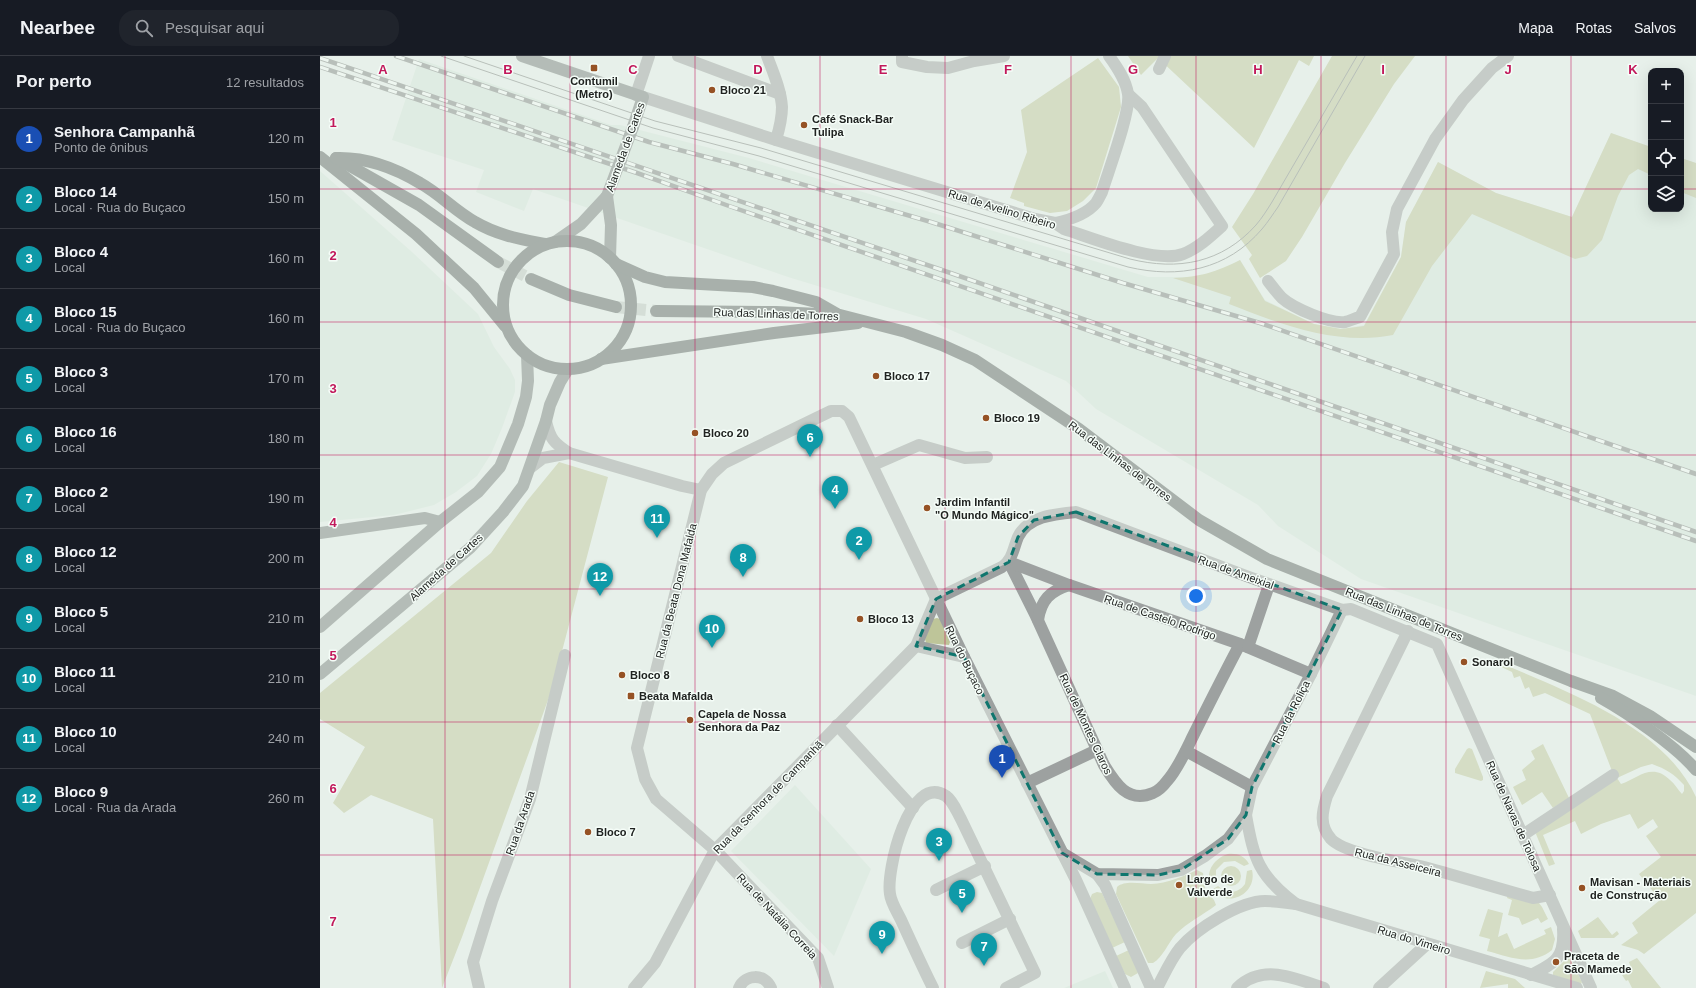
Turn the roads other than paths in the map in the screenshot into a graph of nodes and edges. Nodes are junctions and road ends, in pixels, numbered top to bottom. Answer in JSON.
{"nodes":[{"id":1,"x":522,"y":56,"type":"edge"},
{"id":2,"x":648,"y":56,"type":"edge"},
{"id":3,"x":678,"y":56,"type":"edge"},
{"id":4,"x":767,"y":56,"type":"edge"},
{"id":5,"x":902,"y":56,"type":"edge"},
{"id":6,"x":1004,"y":56,"type":"edge"},
{"id":7,"x":1109,"y":56,"type":"edge"},
{"id":8,"x":1165,"y":56,"type":"edge"},
{"id":9,"x":1508,"y":56,"type":"edge"},
{"id":10,"x":1159,"y":69,"type":"dead end"},
{"id":11,"x":780,"y":94,"type":"junction"},
{"id":12,"x":1129,"y":95,"type":"junction"},
{"id":13,"x":640,"y":96,"type":"junction"},
{"id":14,"x":776,"y":140,"type":"junction"},
{"id":15,"x":320,"y":152,"type":"edge"},
{"id":16,"x":320,"y":157,"type":"edge"},
{"id":17,"x":336,"y":158,"type":"junction"},
{"id":18,"x":607,"y":196,"type":"junction"},
{"id":19,"x":1056,"y":223,"type":"junction"},
{"id":20,"x":550,"y":243,"type":"junction"},
{"id":21,"x":613,"y":261,"type":"junction"},
{"id":22,"x":498,"y":262,"type":"tunnel mouth"},
{"id":23,"x":531,"y":279,"type":"tunnel mouth"},
{"id":24,"x":1268,"y":281,"type":"dead end"},
{"id":25,"x":616,"y":307,"type":"tunnel mouth"},
{"id":26,"x":656,"y":312,"type":"tunnel mouth"},
{"id":27,"x":840,"y":316,"type":"junction"},
{"id":28,"x":867,"y":322,"type":"junction"},
{"id":29,"x":508,"y":329,"type":"junction"},
{"id":30,"x":527,"y":355,"type":"junction"},
{"id":31,"x":600,"y":360,"type":"junction"},
{"id":32,"x":568,"y":369,"type":"junction"},
{"id":33,"x":842,"y":411,"type":"joint"},
{"id":34,"x":546,"y":421,"type":"junction"},
{"id":35,"x":569,"y":453,"type":"junction"},
{"id":36,"x":988,"y":457,"type":"dead end"},
{"id":37,"x":873,"y":465,"type":"junction"},
{"id":38,"x":530,"y":468,"type":"junction"},
{"id":39,"x":701,"y":490,"type":"junction"},
{"id":40,"x":440,"y":522,"type":"junction"},
{"id":41,"x":320,"y":533,"type":"edge"},
{"id":42,"x":1008,"y":562,"type":"junction"},
{"id":43,"x":1269,"y":584,"type":"junction"},
{"id":44,"x":1069,"y":585,"type":"junction"},
{"id":45,"x":936,"y":599,"type":"junction"},
{"id":46,"x":1342,"y":610,"type":"junction"},
{"id":47,"x":1038,"y":620,"type":"junction"},
{"id":48,"x":320,"y":627,"type":"edge"},
{"id":49,"x":1408,"y":631,"type":"junction"},
{"id":50,"x":1437,"y":644,"type":"joint"},
{"id":51,"x":916,"y":646,"type":"junction"},
{"id":52,"x":1244,"y":646,"type":"junction"},
{"id":53,"x":565,"y":655,"type":"dead end"},
{"id":54,"x":964,"y":657,"type":"junction"},
{"id":55,"x":320,"y":674,"type":"edge"},
{"id":56,"x":1311,"y":674,"type":"junction"},
{"id":57,"x":1571,"y":681,"type":"junction"},
{"id":58,"x":837,"y":725,"type":"junction"},
{"id":59,"x":1696,"y":747,"type":"edge"},
{"id":60,"x":1097,"y":750,"type":"junction"},
{"id":61,"x":1186,"y":751,"type":"junction"},
{"id":62,"x":1696,"y":770,"type":"edge"},
{"id":63,"x":1613,"y":775,"type":"dead end"},
{"id":64,"x":1026,"y":783,"type":"junction"},
{"id":65,"x":1252,"y":787,"type":"junction"},
{"id":66,"x":913,"y":808,"type":"junction"},
{"id":67,"x":1246,"y":815,"type":"junction"},
{"id":68,"x":1523,"y":835,"type":"junction"},
{"id":69,"x":715,"y":850,"type":"junction"},
{"id":70,"x":1062,"y":853,"type":"junction"},
{"id":71,"x":985,"y":866,"type":"junction"},
{"id":72,"x":1097,"y":874,"type":"junction"},
{"id":73,"x":936,"y":890,"type":"dead end"},
{"id":74,"x":1550,"y":895,"type":"junction"},
{"id":75,"x":1296,"y":904,"type":"junction"},
{"id":76,"x":1010,"y":919,"type":"junction"},
{"id":77,"x":1562,"y":922,"type":"junction"},
{"id":78,"x":962,"y":942,"type":"dead end"},
{"id":79,"x":1427,"y":944,"type":"junction"},
{"id":80,"x":1531,"y":975,"type":"junction"},
{"id":81,"x":479,"y":988,"type":"edge"},
{"id":82,"x":634,"y":988,"type":"edge"},
{"id":83,"x":739,"y":988,"type":"edge"},
{"id":84,"x":771,"y":988,"type":"edge"},
{"id":85,"x":828,"y":988,"type":"edge"},
{"id":86,"x":932,"y":988,"type":"edge"},
{"id":87,"x":1006,"y":988,"type":"edge"},
{"id":88,"x":1125,"y":988,"type":"edge"},
{"id":89,"x":1151,"y":988,"type":"edge"},
{"id":90,"x":1157,"y":988,"type":"edge"},
{"id":91,"x":1237,"y":988,"type":"edge"},
{"id":92,"x":1324,"y":988,"type":"edge"},
{"id":93,"x":1379,"y":988,"type":"edge"},
{"id":94,"x":1537,"y":988,"type":"edge"},
{"id":95,"x":1577,"y":988,"type":"edge"},
{"id":96,"x":1591,"y":988,"type":"edge"}],
"edges":[{"from":1,"to":13,"type":"main road"},
{"from":2,"to":13,"type":"street"},
{"from":3,"to":11,"type":"street"},
{"from":4,"to":11,"type":"street"},
{"from":5,"to":6,"type":"street"},
{"from":7,"to":12,"type":"street"},
{"from":8,"to":10,"type":"street"},
{"from":9,"to":24,"type":"street"},
{"from":11,"to":14,"type":"street"},
{"from":12,"to":19,"type":"street"},
{"from":12,"to":19,"type":"street","name":"Rua de Avelino Ribeiro"},
{"from":13,"to":14,"type":"street","name":"Rua de Avelino Ribeiro"},
{"from":13,"to":18,"type":"main road","name":"Alameda de Cartes","bridge":true},
{"from":14,"to":19,"type":"street","name":"Rua de Avelino Ribeiro"},
{"from":15,"to":17,"type":"main road"},
{"from":16,"to":29,"type":"main road"},
{"from":17,"to":20,"type":"main road"},
{"from":17,"to":22,"type":"main road"},
{"from":18,"to":20,"type":"main road","name":"Alameda de Cartes"},
{"from":18,"to":21,"type":"main road","name":"Alameda de Cartes"},
{"from":20,"to":21,"type":"main road"},
{"from":20,"to":29,"type":"main road"},
{"from":21,"to":27,"type":"main road"},
{"from":21,"to":31,"type":"main road"},
{"from":23,"to":25,"type":"main road"},
{"from":26,"to":27,"type":"main road","name":"Rua das Linhas de Torres"},
{"from":27,"to":28,"type":"main road","name":"Rua das Linhas de Torres"},
{"from":28,"to":31,"type":"main road"},
{"from":28,"to":57,"type":"main road","name":"Rua das Linhas de Torres"},
{"from":29,"to":30,"type":"main road"},
{"from":30,"to":32,"type":"main road"},
{"from":30,"to":40,"type":"main road"},
{"from":31,"to":32,"type":"main road"},
{"from":32,"to":34,"type":"main road","name":"Alameda de Cartes"},
{"from":33,"to":37,"type":"street","name":"Rua do Buçaco"},
{"from":33,"to":39,"type":"street","name":"Rua da Beata Dona Mafalda"},
{"from":34,"to":35,"type":"street"},
{"from":34,"to":38,"type":"main road","name":"Alameda de Cartes"},
{"from":35,"to":38,"type":"street"},
{"from":35,"to":39,"type":"street"},
{"from":36,"to":37,"type":"street"},
{"from":37,"to":45,"type":"street","name":"Rua do Buçaco"},
{"from":38,"to":55,"type":"main road","name":"Alameda de Cartes"},
{"from":39,"to":69,"type":"street","name":"Rua da Beata Dona Mafalda"},
{"from":40,"to":41,"type":"main road"},
{"from":40,"to":48,"type":"main road"},
{"from":42,"to":43,"type":"street","name":"Rua de Ameixial"},
{"from":42,"to":44,"type":"street","name":"Rua de Castelo Rodrigo"},
{"from":42,"to":45,"type":"street"},
{"from":42,"to":47,"type":"street","name":"Rua de Montes Claros"},
{"from":43,"to":46,"type":"street","name":"Rua de Ameixial"},
{"from":43,"to":52,"type":"street","name":"Rua de Montes Claros"},
{"from":44,"to":47,"type":"street"},
{"from":44,"to":52,"type":"street","name":"Rua de Castelo Rodrigo"},
{"from":45,"to":51,"type":"street","name":"Rua da Senhora de Campanhã"},
{"from":45,"to":54,"type":"street","name":"Rua do Buçaco"},
{"from":46,"to":49,"type":"street","name":"Rua de Ameixial"},
{"from":46,"to":56,"type":"street","name":"Rua da Roliça"},
{"from":47,"to":60,"type":"street","name":"Rua de Montes Claros"},
{"from":49,"to":50,"type":"street","name":"Rua de Ameixial"},
{"from":49,"to":74,"type":"street","name":"Rua da Asseiceira"},
{"from":50,"to":68,"type":"street","name":"Rua de Navas de Tolosa"},
{"from":51,"to":54,"type":"street"},
{"from":51,"to":58,"type":"street","name":"Rua da Senhora de Campanhã"},
{"from":52,"to":56,"type":"street","name":"Rua de Castelo Rodrigo"},
{"from":52,"to":61,"type":"street","name":"Rua de Montes Claros"},
{"from":53,"to":81,"type":"street","name":"Rua da Arada"},
{"from":54,"to":64,"type":"street","name":"Rua do Buçaco"},
{"from":56,"to":65,"type":"street","name":"Rua da Roliça"},
{"from":57,"to":59,"type":"main road","name":"Rua das Linhas de Torres"},
{"from":57,"to":62,"type":"main road","name":"Rua das Linhas de Torres"},
{"from":58,"to":66,"type":"street"},
{"from":58,"to":69,"type":"street","name":"Rua da Senhora de Campanhã"},
{"from":60,"to":61,"type":"street","name":"Rua de Montes Claros"},
{"from":60,"to":64,"type":"street"},
{"from":61,"to":65,"type":"street"},
{"from":63,"to":68,"type":"street"},
{"from":64,"to":70,"type":"street","name":"Rua do Buçaco"},
{"from":65,"to":67,"type":"street","name":"Rua da Roliça"},
{"from":66,"to":71,"type":"street"},
{"from":66,"to":86,"type":"street"},
{"from":67,"to":72,"type":"street"},
{"from":67,"to":75,"type":"street"},
{"from":68,"to":74,"type":"street","name":"Rua de Navas de Tolosa"},
{"from":69,"to":82,"type":"street","name":"Rua da Senhora de Campanhã"},
{"from":69,"to":85,"type":"street","name":"Rua de Natália Correia"},
{"from":70,"to":72,"type":"street"},
{"from":70,"to":88,"type":"street"},
{"from":71,"to":73,"type":"street"},
{"from":71,"to":76,"type":"street"},
{"from":72,"to":89,"type":"street"},
{"from":74,"to":77,"type":"street","name":"Rua de Navas de Tolosa"},
{"from":75,"to":79,"type":"street","name":"Rua do Vimeiro"},
{"from":75,"to":90,"type":"street"},
{"from":76,"to":78,"type":"street"},
{"from":76,"to":87,"type":"street"},
{"from":77,"to":80,"type":"street"},
{"from":77,"to":96,"type":"street","name":"Rua de Navas de Tolosa"},
{"from":79,"to":80,"type":"street","name":"Rua do Vimeiro"},
{"from":79,"to":93,"type":"street"},
{"from":80,"to":94,"type":"street"},
{"from":80,"to":95,"type":"street"},
{"from":83,"to":84,"type":"street"},
{"from":91,"to":92,"type":"street"}]}
